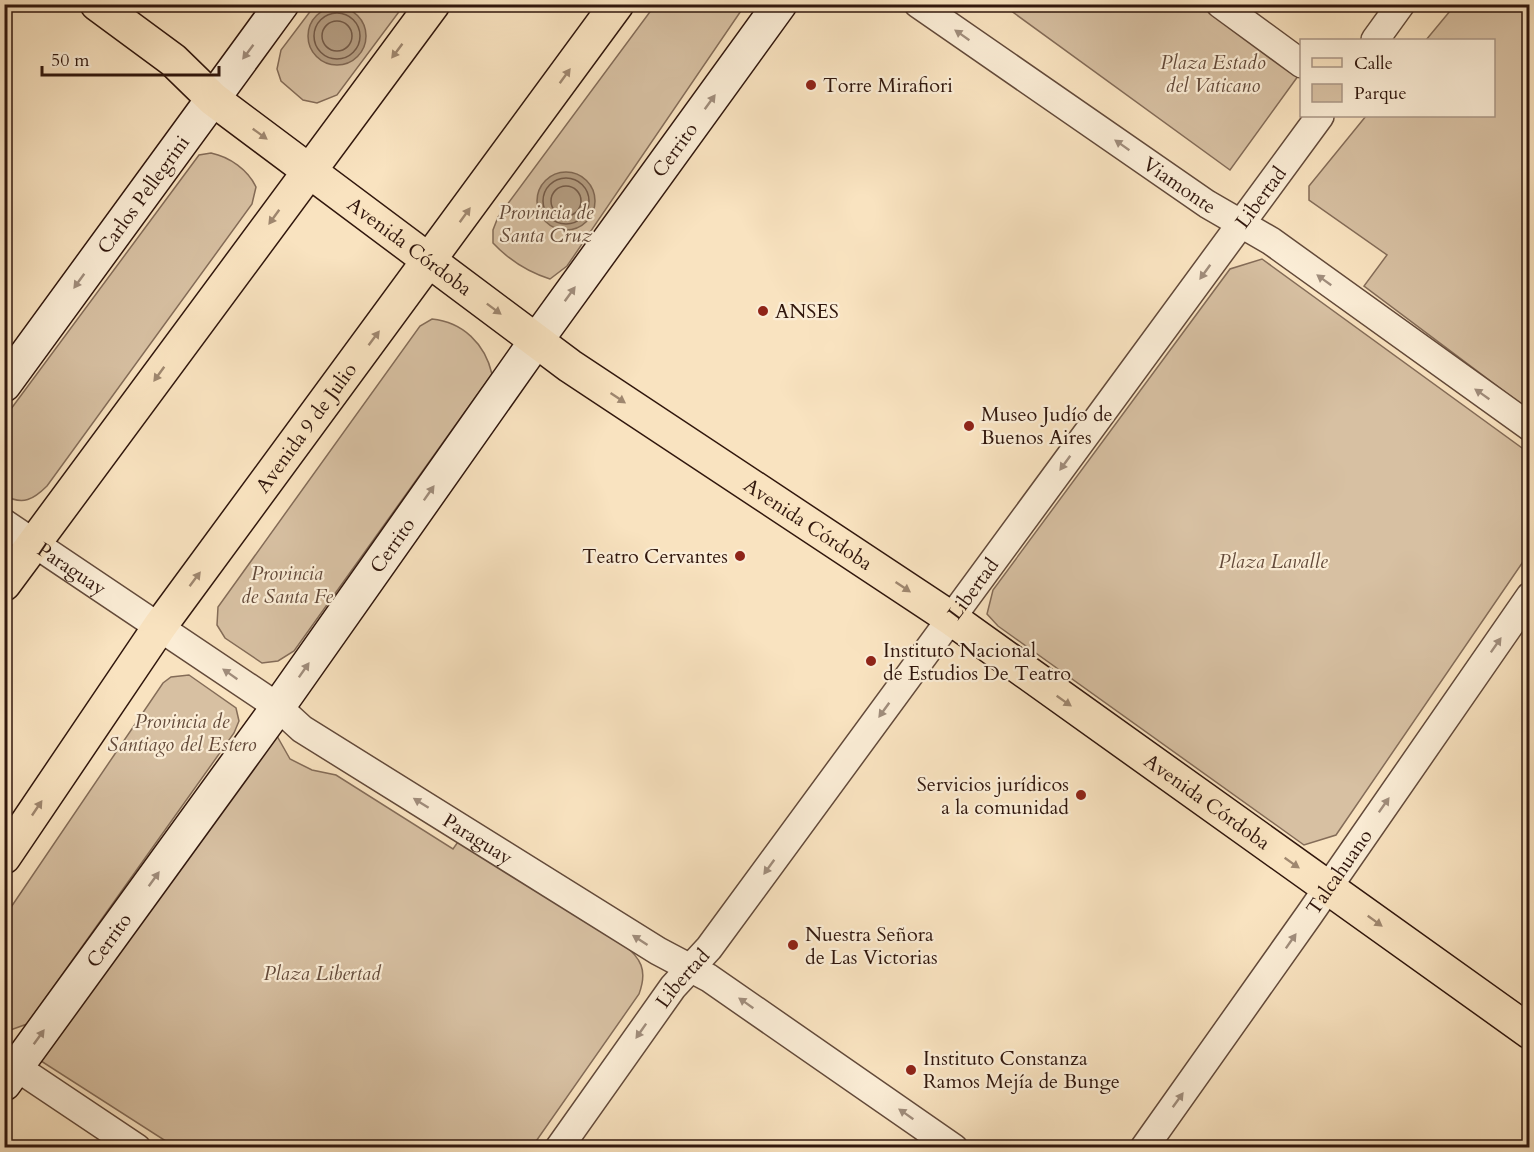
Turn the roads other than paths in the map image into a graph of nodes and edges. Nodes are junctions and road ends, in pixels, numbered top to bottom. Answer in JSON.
{"nodes":[{"id":1,"x":98,"y":4,"type":"edge"},
{"id":2,"x":282,"y":4,"type":"edge"},
{"id":3,"x":433,"y":4,"type":"edge"},
{"id":4,"x":617,"y":4,"type":"edge"},
{"id":5,"x":780,"y":4,"type":"edge"},
{"id":6,"x":918,"y":4,"type":"edge"},
{"id":7,"x":1220,"y":4,"type":"edge"},
{"id":8,"x":1401,"y":4,"type":"edge"},
{"id":9,"x":1376,"y":39,"type":"edge"},
{"id":10,"x":1300,"y":63,"type":"edge"},
{"id":11,"x":213,"y":99,"type":"junction"},
{"id":12,"x":1319,"y":117,"type":"edge"},
{"id":13,"x":309,"y":170,"type":"junction"},
{"id":14,"x":1240,"y":225,"type":"junction"},
{"id":15,"x":430,"y":262,"type":"junction"},
{"id":16,"x":536,"y":341,"type":"junction"},
{"id":17,"x":4,"y":385,"type":"edge"},
{"id":18,"x":1530,"y":428,"type":"edge"},
{"id":19,"x":4,"y":523,"type":"edge"},
{"id":20,"x":34,"y":542,"type":"junction"},
{"id":21,"x":4,"y":584,"type":"edge"},
{"id":22,"x":1530,"y":596,"type":"edge"},
{"id":23,"x":952,"y":619,"type":"junction"},
{"id":24,"x":160,"y":626,"type":"junction"},
{"id":25,"x":278,"y":707,"type":"junction"},
{"id":26,"x":4,"y":857,"type":"edge"},
{"id":27,"x":1327,"y":887,"type":"junction"},
{"id":28,"x":690,"y":969,"type":"junction"},
{"id":29,"x":1530,"y":1032,"type":"edge"},
{"id":30,"x":9,"y":1070,"type":"edge"},
{"id":31,"x":137,"y":1148,"type":"edge"},
{"id":32,"x":559,"y":1148,"type":"edge"},
{"id":33,"x":954,"y":1148,"type":"edge"},
{"id":34,"x":1144,"y":1148,"type":"edge"}],
"edges":[{"from":1,"to":11,"type":"main road","name":"Avenida Córdoba"},
{"from":2,"to":11,"type":"street","name":"Carlos Pellegrini","one_way":true},
{"from":3,"to":13,"type":"main road","one_way":true},
{"from":15,"to":4,"type":"main road","name":"Avenida 9 de Julio","one_way":true},
{"from":16,"to":5,"type":"street","name":"Cerrito","one_way":true},
{"from":14,"to":6,"type":"street","name":"Viamonte","one_way":true},
{"from":7,"to":10,"type":"street"},
{"from":8,"to":9,"type":"street"},
{"from":11,"to":13,"type":"main road","name":"Avenida Córdoba","one_way":true},
{"from":11,"to":17,"type":"street","name":"Carlos Pellegrini","one_way":true},
{"from":12,"to":14,"type":"street","name":"Libertad"},
{"from":13,"to":15,"type":"main road","name":"Avenida Córdoba"},
{"from":13,"to":20,"type":"main road","one_way":true},
{"from":18,"to":14,"type":"street","name":"Viamonte","one_way":true},
{"from":14,"to":23,"type":"street","name":"Libertad","one_way":true},
{"from":15,"to":16,"type":"main road","name":"Avenida Córdoba","one_way":true},
{"from":24,"to":15,"type":"main road","name":"Avenida 9 de Julio","one_way":true},
{"from":16,"to":23,"type":"main road","name":"Avenida Córdoba","one_way":true},
{"from":25,"to":16,"type":"street","name":"Cerrito","one_way":true},
{"from":19,"to":20,"type":"street","name":"Paraguay"},
{"from":20,"to":21,"type":"main road"},
{"from":20,"to":24,"type":"street","name":"Paraguay"},
{"from":27,"to":22,"type":"street","name":"Talcahuano","one_way":true},
{"from":23,"to":27,"type":"main road","name":"Avenida Córdoba","one_way":true},
{"from":23,"to":28,"type":"street","name":"Libertad","one_way":true},
{"from":25,"to":24,"type":"street","name":"Paraguay","one_way":true},
{"from":26,"to":24,"type":"main road","name":"Avenida 9 de Julio","one_way":true},
{"from":28,"to":25,"type":"street","name":"Paraguay","one_way":true},
{"from":30,"to":25,"type":"street","name":"Cerrito","one_way":true},
{"from":27,"to":29,"type":"main road","name":"Avenida Córdoba","one_way":true},
{"from":34,"to":27,"type":"street","name":"Talcahuano","one_way":true},
{"from":28,"to":32,"type":"street","name":"Libertad","one_way":true},
{"from":33,"to":28,"type":"street","name":"Paraguay","one_way":true},
{"from":30,"to":31,"type":"street"}]}
